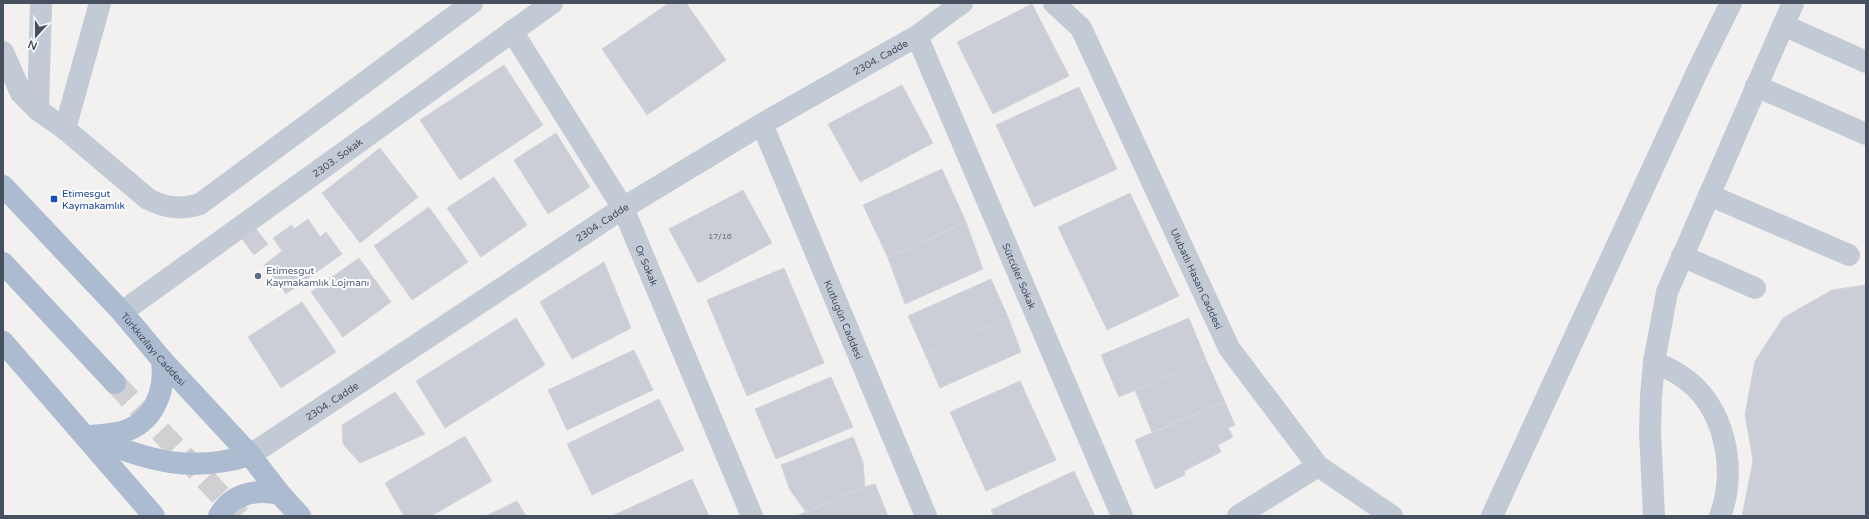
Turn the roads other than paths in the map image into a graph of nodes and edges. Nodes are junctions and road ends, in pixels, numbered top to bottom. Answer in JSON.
{"nodes":[{"id":1,"x":41,"y":3,"type":"edge"},
{"id":2,"x":100,"y":3,"type":"edge"},
{"id":3,"x":472,"y":3,"type":"edge"},
{"id":4,"x":552,"y":3,"type":"edge"},
{"id":5,"x":962,"y":3,"type":"edge"},
{"id":6,"x":1054,"y":3,"type":"edge"},
{"id":7,"x":1732,"y":3,"type":"edge"},
{"id":8,"x":1793,"y":3,"type":"edge"},
{"id":9,"x":1783,"y":25,"type":"junction"},
{"id":10,"x":512,"y":31,"type":"junction"},
{"id":11,"x":917,"y":36,"type":"junction"},
{"id":12,"x":3,"y":52,"type":"edge"},
{"id":13,"x":1866,"y":62,"type":"edge"},
{"id":14,"x":1756,"y":86,"type":"junction"},
{"id":15,"x":38,"y":110,"type":"junction"},
{"id":16,"x":762,"y":124,"type":"junction"},
{"id":17,"x":66,"y":128,"type":"junction"},
{"id":18,"x":1866,"y":134,"type":"edge"},
{"id":19,"x":3,"y":186,"type":"edge"},
{"id":20,"x":1709,"y":195,"type":"junction"},
{"id":21,"x":623,"y":208,"type":"junction"},
{"id":22,"x":1849,"y":255,"type":"dead end"},
{"id":23,"x":1682,"y":256,"type":"junction"},
{"id":24,"x":3,"y":263,"type":"edge"},
{"id":25,"x":1755,"y":288,"type":"dead end"},
{"id":26,"x":122,"y":312,"type":"junction"},
{"id":27,"x":3,"y":342,"type":"edge"},
{"id":28,"x":162,"y":360,"type":"junction"},
{"id":29,"x":1654,"y":362,"type":"junction"},
{"id":30,"x":115,"y":383,"type":"tunnel mouth"},
{"id":31,"x":86,"y":436,"type":"junction"},
{"id":32,"x":250,"y":455,"type":"junction"},
{"id":33,"x":1318,"y":466,"type":"junction"},
{"id":34,"x":280,"y":494,"type":"junction"},
{"id":35,"x":154,"y":516,"type":"edge"},
{"id":36,"x":219,"y":516,"type":"edge"},
{"id":37,"x":300,"y":516,"type":"edge"},
{"id":38,"x":752,"y":516,"type":"edge"},
{"id":39,"x":926,"y":516,"type":"edge"},
{"id":40,"x":1122,"y":516,"type":"edge"},
{"id":41,"x":1238,"y":516,"type":"edge"},
{"id":42,"x":1392,"y":516,"type":"edge"},
{"id":43,"x":1492,"y":516,"type":"edge"},
{"id":44,"x":1654,"y":516,"type":"edge"},
{"id":45,"x":1720,"y":516,"type":"edge"}],
"edges":[{"from":1,"to":15,"type":"street"},
{"from":2,"to":17,"type":"street"},
{"from":3,"to":17,"type":"street"},
{"from":4,"to":10,"type":"street","name":"2303. Sokak"},
{"from":5,"to":11,"type":"street","name":"2304. Cadde"},
{"from":6,"to":33,"type":"street","name":"Ulubatlı Hasan Caddesi"},
{"from":7,"to":43,"type":"street"},
{"from":8,"to":9,"type":"street"},
{"from":9,"to":13,"type":"street"},
{"from":9,"to":14,"type":"street"},
{"from":10,"to":21,"type":"street","name":"Or Sokak"},
{"from":10,"to":26,"type":"street","name":"2303. Sokak"},
{"from":11,"to":16,"type":"street","name":"2304. Cadde"},
{"from":11,"to":40,"type":"street","name":"Sütcüler Sokak"},
{"from":12,"to":15,"type":"street"},
{"from":14,"to":18,"type":"street"},
{"from":14,"to":20,"type":"street"},
{"from":15,"to":17,"type":"street"},
{"from":16,"to":21,"type":"street","name":"2304. Cadde"},
{"from":16,"to":39,"type":"street","name":"Kutlugün Caddesi"},
{"from":19,"to":26,"type":"main road","name":"Türkkızılayı Caddesi"},
{"from":20,"to":22,"type":"street"},
{"from":20,"to":23,"type":"street"},
{"from":21,"to":32,"type":"street","name":"2304. Cadde"},
{"from":21,"to":38,"type":"street","name":"Or Sokak"},
{"from":23,"to":25,"type":"street"},
{"from":23,"to":29,"type":"street"},
{"from":24,"to":30,"type":"main road"},
{"from":26,"to":28,"type":"main road","name":"Türkkızılayı Caddesi"},
{"from":27,"to":31,"type":"main road"},
{"from":28,"to":31,"type":"main road"},
{"from":28,"to":32,"type":"main road","name":"Türkkızılayı Caddesi"},
{"from":29,"to":44,"type":"street"},
{"from":29,"to":45,"type":"street"},
{"from":31,"to":32,"type":"main road"},
{"from":31,"to":35,"type":"main road"},
{"from":32,"to":34,"type":"main road","name":"Türkkızılayı Caddesi"},
{"from":33,"to":41,"type":"street"},
{"from":33,"to":42,"type":"street","name":"Ulubatlı Hasan Caddesi"},
{"from":34,"to":36,"type":"main road"},
{"from":34,"to":37,"type":"main road","name":"Türkkızılayı Caddesi"}]}
